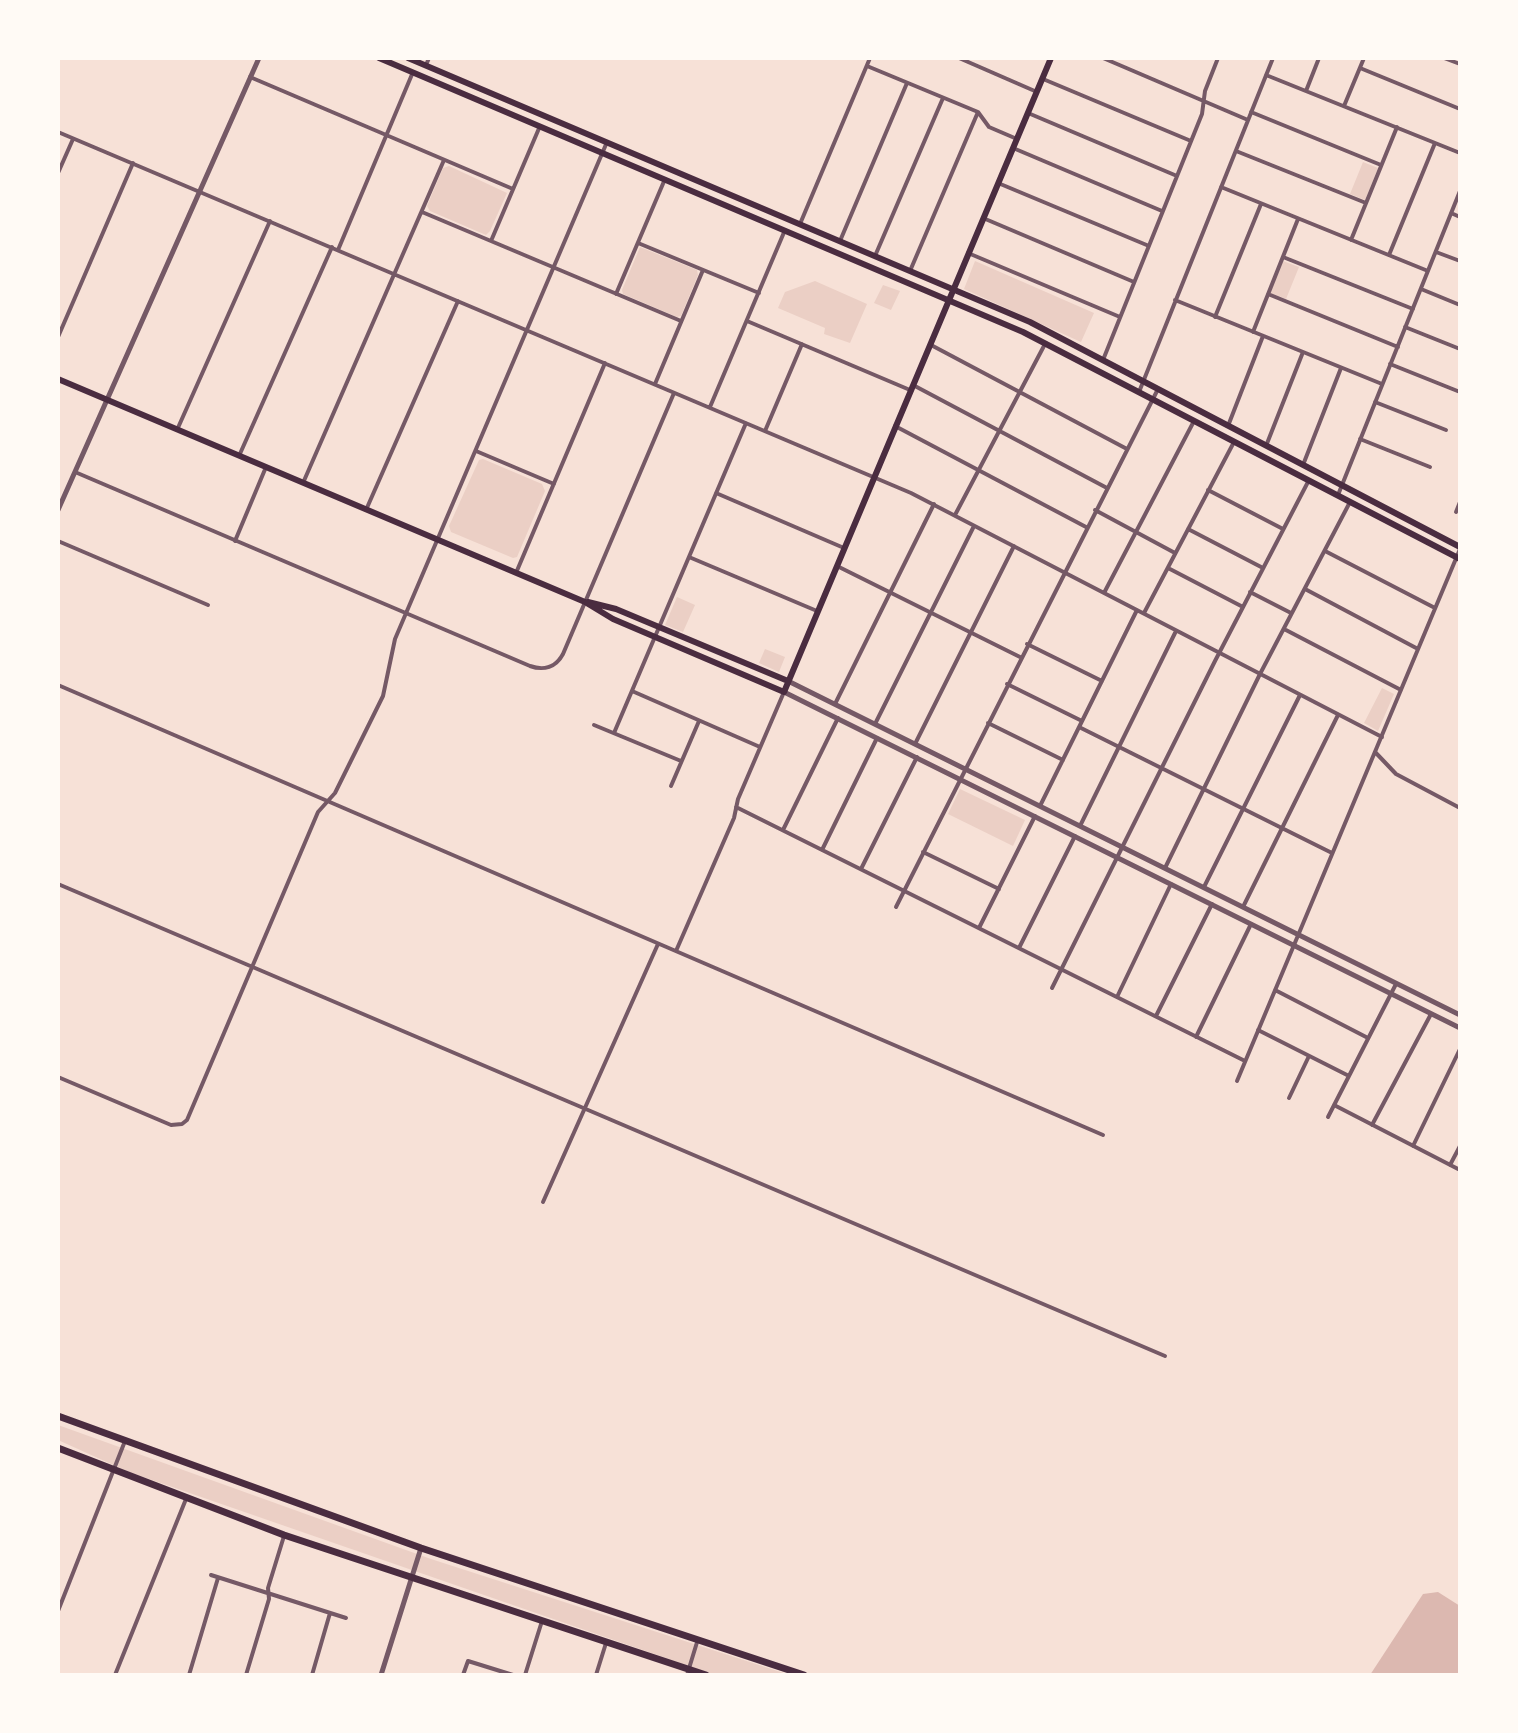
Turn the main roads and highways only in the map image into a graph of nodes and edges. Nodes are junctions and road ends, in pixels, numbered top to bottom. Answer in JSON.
{"nodes":[{"id":1,"x":379,"y":58,"type":"edge"},
{"id":2,"x":408,"y":58,"type":"edge"},
{"id":3,"x":1051,"y":58,"type":"edge"},
{"id":4,"x":428,"y":62,"type":"edge"},
{"id":5,"x":953,"y":289,"type":"junction"},
{"id":6,"x":949,"y":299,"type":"junction"},
{"id":7,"x":58,"y":379,"type":"edge"},
{"id":8,"x":1460,"y":548,"type":"edge"},
{"id":9,"x":1458,"y":558,"type":"edge"},
{"id":10,"x":585,"y":602,"type":"junction"},
{"id":11,"x":788,"y":681,"type":"junction"},
{"id":12,"x":58,"y":1416,"type":"edge"},
{"id":13,"x":58,"y":1448,"type":"edge"},
{"id":14,"x":688,"y":1672,"type":"edge"},
{"id":15,"x":706,"y":1675,"type":"edge"},
{"id":16,"x":804,"y":1675,"type":"edge"}],
"edges":[{"from":1,"to":6,"type":"main road"},
{"from":2,"to":4,"type":"main road"},
{"from":3,"to":5,"type":"main road"},
{"from":4,"to":5,"type":"main road"},
{"from":5,"to":6,"type":"main road"},
{"from":5,"to":8,"type":"main road"},
{"from":6,"to":9,"type":"main road"},
{"from":6,"to":11,"type":"main road"},
{"from":7,"to":10,"type":"main road"},
{"from":10,"to":11,"type":"main road"},
{"from":10,"to":11,"type":"main road"},
{"from":12,"to":16,"type":"main road"},
{"from":13,"to":14,"type":"main road"},
{"from":14,"to":15,"type":"main road"}]}
